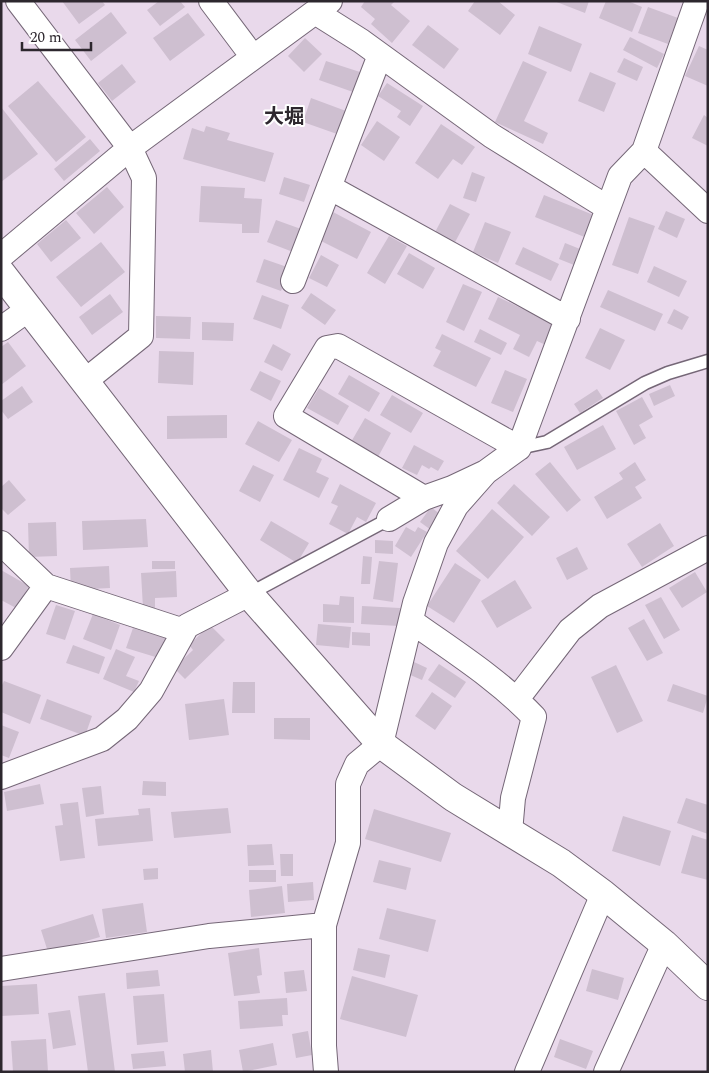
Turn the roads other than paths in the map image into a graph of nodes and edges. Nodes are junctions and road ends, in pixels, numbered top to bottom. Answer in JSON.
{"nodes":[{"id":1,"x":18,"y":1,"type":"edge"},
{"id":2,"x":211,"y":1,"type":"edge"},
{"id":3,"x":323,"y":7,"type":"edge"},
{"id":4,"x":699,"y":13,"type":"edge"},
{"id":5,"x":380,"y":55,"type":"junction"},
{"id":6,"x":254,"y":56,"type":"junction"},
{"id":7,"x":130,"y":148,"type":"junction"},
{"id":8,"x":644,"y":151,"type":"junction"},
{"id":9,"x":329,"y":187,"type":"junction"},
{"id":10,"x":608,"y":208,"type":"junction"},
{"id":11,"x":708,"y":211,"type":"edge"},
{"id":12,"x":1,"y":256,"type":"edge"},
{"id":13,"x":1,"y":273,"type":"edge"},
{"id":14,"x":293,"y":281,"type":"dead end"},
{"id":15,"x":29,"y":309,"type":"junction"},
{"id":16,"x":568,"y":319,"type":"junction"},
{"id":17,"x":1,"y":328,"type":"edge"},
{"id":18,"x":708,"y":362,"type":"edge"},
{"id":19,"x":85,"y":381,"type":"junction"},
{"id":20,"x":519,"y":448,"type":"junction"},
{"id":21,"x":486,"y":472,"type":"junction"},
{"id":22,"x":424,"y":498,"type":"junction"},
{"id":23,"x":389,"y":519,"type":"joint"},
{"id":24,"x":1,"y":543,"type":"edge"},
{"id":25,"x":708,"y":548,"type":"edge"},
{"id":26,"x":46,"y":586,"type":"junction"},
{"id":27,"x":249,"y":594,"type":"junction"},
{"id":28,"x":411,"y":621,"type":"junction"},
{"id":29,"x":184,"y":631,"type":"junction"},
{"id":30,"x":1,"y":648,"type":"edge"},
{"id":31,"x":517,"y":699,"type":"junction"},
{"id":32,"x":381,"y":744,"type":"junction"},
{"id":33,"x":1,"y":778,"type":"edge"},
{"id":34,"x":510,"y":832,"type":"junction"},
{"id":35,"x":604,"y":894,"type":"junction"},
{"id":36,"x":324,"y":925,"type":"junction"},
{"id":37,"x":664,"y":944,"type":"junction"},
{"id":38,"x":1,"y":968,"type":"edge"},
{"id":39,"x":708,"y":986,"type":"edge"},
{"id":40,"x":326,"y":1072,"type":"edge"},
{"id":41,"x":527,"y":1072,"type":"edge"},
{"id":42,"x":606,"y":1072,"type":"edge"}],
"edges":[{"from":1,"to":7,"type":"street"},
{"from":2,"to":6,"type":"street"},
{"from":3,"to":5,"type":"street"},
{"from":3,"to":6,"type":"street"},
{"from":4,"to":8,"type":"street"},
{"from":5,"to":9,"type":"street"},
{"from":5,"to":10,"type":"street"},
{"from":6,"to":7,"type":"street"},
{"from":7,"to":12,"type":"street"},
{"from":7,"to":19,"type":"street"},
{"from":8,"to":10,"type":"street"},
{"from":8,"to":11,"type":"street"},
{"from":9,"to":14,"type":"street"},
{"from":9,"to":16,"type":"street"},
{"from":10,"to":16,"type":"street"},
{"from":13,"to":15,"type":"street"},
{"from":15,"to":17,"type":"street"},
{"from":15,"to":19,"type":"street"},
{"from":16,"to":20,"type":"street"},
{"from":18,"to":20,"type":"lane"},
{"from":19,"to":27,"type":"street"},
{"from":20,"to":21,"type":"street"},
{"from":20,"to":22,"type":"street"},
{"from":21,"to":22,"type":"street"},
{"from":21,"to":28,"type":"street"},
{"from":22,"to":23,"type":"street"},
{"from":23,"to":27,"type":"lane"},
{"from":24,"to":26,"type":"street"},
{"from":25,"to":31,"type":"street"},
{"from":26,"to":29,"type":"street"},
{"from":26,"to":30,"type":"street"},
{"from":27,"to":29,"type":"street"},
{"from":27,"to":32,"type":"street"},
{"from":28,"to":31,"type":"street"},
{"from":28,"to":32,"type":"street"},
{"from":29,"to":33,"type":"street"},
{"from":31,"to":34,"type":"street"},
{"from":32,"to":34,"type":"street"},
{"from":32,"to":36,"type":"street"},
{"from":34,"to":35,"type":"street"},
{"from":35,"to":37,"type":"street"},
{"from":35,"to":41,"type":"street"},
{"from":36,"to":38,"type":"street"},
{"from":36,"to":40,"type":"street"},
{"from":37,"to":39,"type":"street"},
{"from":37,"to":42,"type":"street"}]}
